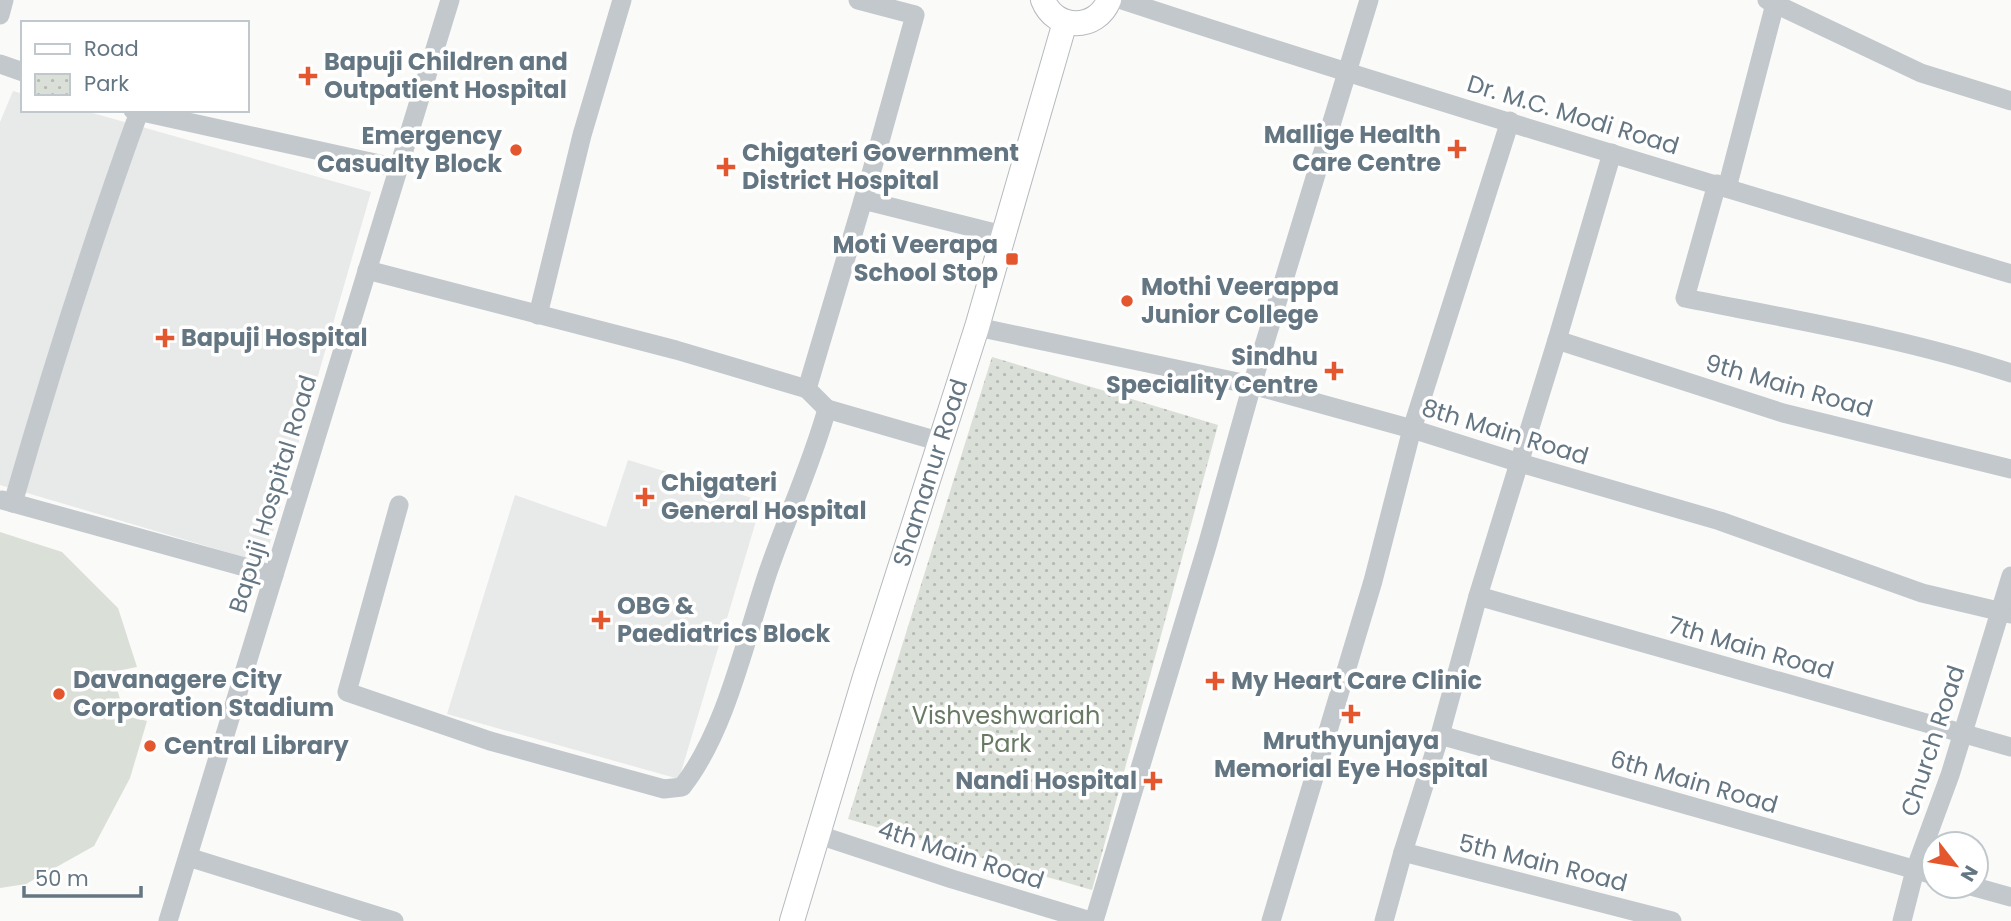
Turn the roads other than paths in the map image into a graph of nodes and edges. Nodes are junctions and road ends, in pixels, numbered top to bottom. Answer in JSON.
{"nodes":[{"id":1,"x":4,"y":0,"type":"edge"},
{"id":2,"x":450,"y":0,"type":"edge"},
{"id":3,"x":621,"y":0,"type":"edge"},
{"id":4,"x":858,"y":0,"type":"edge"},
{"id":5,"x":1043,"y":0,"type":"edge"},
{"id":6,"x":1110,"y":0,"type":"edge"},
{"id":7,"x":1122,"y":0,"type":"edge"},
{"id":8,"x":1369,"y":0,"type":"edge"},
{"id":9,"x":1772,"y":1,"type":"edge"},
{"id":10,"x":0,"y":15,"type":"edge"},
{"id":11,"x":1065,"y":22,"type":"junction"},
{"id":12,"x":0,"y":64,"type":"edge"},
{"id":13,"x":21,"y":71,"type":"edge"},
{"id":14,"x":1347,"y":74,"type":"junction"},
{"id":15,"x":2011,"y":101,"type":"edge"},
{"id":16,"x":136,"y":112,"type":"edge"},
{"id":17,"x":141,"y":112,"type":"edge"},
{"id":18,"x":1510,"y":121,"type":"junction"},
{"id":19,"x":1612,"y":153,"type":"junction"},
{"id":20,"x":398,"y":168,"type":"junction"},
{"id":21,"x":1722,"y":186,"type":"junction"},
{"id":22,"x":863,"y":200,"type":"junction"},
{"id":23,"x":1003,"y":235,"type":"junction"},
{"id":24,"x":367,"y":270,"type":"junction"},
{"id":25,"x":2011,"y":274,"type":"edge"},
{"id":26,"x":538,"y":315,"type":"junction"},
{"id":27,"x":977,"y":327,"type":"junction"},
{"id":28,"x":1557,"y":340,"type":"junction"},
{"id":29,"x":2011,"y":373,"type":"edge"},
{"id":30,"x":1252,"y":386,"type":"junction"},
{"id":31,"x":807,"y":389,"type":"junction"},
{"id":32,"x":827,"y":409,"type":"junction"},
{"id":33,"x":1412,"y":429,"type":"junction"},
{"id":34,"x":941,"y":442,"type":"junction"},
{"id":35,"x":1520,"y":463,"type":"junction"},
{"id":36,"x":2011,"y":470,"type":"edge"},
{"id":37,"x":6,"y":501,"type":"edge"},
{"id":38,"x":399,"y":505,"type":"dead end"},
{"id":39,"x":274,"y":575,"type":"junction"},
{"id":40,"x":2011,"y":576,"type":"edge"},
{"id":41,"x":1478,"y":596,"type":"junction"},
{"id":42,"x":2005,"y":612,"type":"edge"},
{"id":43,"x":1961,"y":733,"type":"junction"},
{"id":44,"x":1440,"y":735,"type":"junction"},
{"id":45,"x":2011,"y":747,"type":"edge"},
{"id":46,"x":1936,"y":830,"type":"edge"},
{"id":47,"x":816,"y":834,"type":"junction"},
{"id":48,"x":1403,"y":852,"type":"junction"},
{"id":49,"x":188,"y":857,"type":"junction"},
{"id":50,"x":1920,"y":872,"type":"edge"},
{"id":51,"x":1920,"y":883,"type":"edge"},
{"id":52,"x":1990,"y":891,"type":"edge"},
{"id":53,"x":2011,"y":897,"type":"edge"},
{"id":54,"x":168,"y":921,"type":"edge"},
{"id":55,"x":394,"y":921,"type":"edge"},
{"id":56,"x":792,"y":921,"type":"edge"},
{"id":57,"x":1093,"y":921,"type":"edge"},
{"id":58,"x":1271,"y":921,"type":"edge"},
{"id":59,"x":1384,"y":921,"type":"edge"},
{"id":60,"x":1672,"y":921,"type":"edge"},
{"id":61,"x":1902,"y":921,"type":"edge"}],
"edges":[{"from":1,"to":10,"type":"street"},
{"from":2,"to":20,"type":"street","name":"Bapuji Hospital Road"},
{"from":3,"to":26,"type":"street"},
{"from":4,"to":22,"type":"street"},
{"from":5,"to":11,"type":"main road"},
{"from":6,"to":11,"type":"main road"},
{"from":7,"to":14,"type":"street","name":"Dr. M.C. Modi Road"},
{"from":8,"to":14,"type":"street"},
{"from":9,"to":15,"type":"street"},
{"from":9,"to":21,"type":"street"},
{"from":11,"to":23,"type":"main road","name":"Shamanur Road"},
{"from":12,"to":13,"type":"street"},
{"from":14,"to":18,"type":"street","name":"Dr. M.C. Modi Road"},
{"from":14,"to":30,"type":"street"},
{"from":16,"to":37,"type":"street"},
{"from":17,"to":20,"type":"street"},
{"from":18,"to":19,"type":"street","name":"Dr. M.C. Modi Road"},
{"from":18,"to":33,"type":"street"},
{"from":19,"to":21,"type":"street","name":"Dr. M.C. Modi Road"},
{"from":19,"to":28,"type":"street"},
{"from":20,"to":24,"type":"street","name":"Bapuji Hospital Road"},
{"from":21,"to":25,"type":"street","name":"Dr. M.C. Modi Road"},
{"from":21,"to":29,"type":"street"},
{"from":22,"to":23,"type":"street"},
{"from":22,"to":31,"type":"street"},
{"from":23,"to":27,"type":"main road","name":"Shamanur Road"},
{"from":24,"to":26,"type":"street"},
{"from":24,"to":39,"type":"street","name":"Bapuji Hospital Road"},
{"from":26,"to":31,"type":"street"},
{"from":27,"to":30,"type":"street","name":"8th Main Road"},
{"from":27,"to":34,"type":"main road","name":"Shamanur Road"},
{"from":28,"to":35,"type":"street"},
{"from":28,"to":36,"type":"street","name":"9th Main Road"},
{"from":30,"to":33,"type":"street","name":"8th Main Road"},
{"from":30,"to":57,"type":"street"},
{"from":31,"to":32,"type":"street"},
{"from":32,"to":34,"type":"street"},
{"from":32,"to":38,"type":"street"},
{"from":33,"to":35,"type":"street","name":"8th Main Road"},
{"from":33,"to":58,"type":"street"},
{"from":34,"to":47,"type":"main road","name":"Shamanur Road"},
{"from":35,"to":41,"type":"street"},
{"from":35,"to":42,"type":"street","name":"8th Main Road"},
{"from":37,"to":39,"type":"street"},
{"from":39,"to":49,"type":"street","name":"Bapuji Hospital Road"},
{"from":40,"to":42,"type":"street","name":"Church Road"},
{"from":41,"to":43,"type":"street","name":"7th Main Road"},
{"from":41,"to":44,"type":"street"},
{"from":42,"to":43,"type":"street","name":"Church Road"},
{"from":43,"to":45,"type":"street","name":"7th Main Road"},
{"from":43,"to":46,"type":"street","name":"Church Road"},
{"from":44,"to":48,"type":"street"},
{"from":44,"to":50,"type":"street","name":"6th Main Road"},
{"from":47,"to":56,"type":"main road","name":"Shamanur Road"},
{"from":47,"to":57,"type":"street","name":"4th Main Road"},
{"from":48,"to":59,"type":"street"},
{"from":48,"to":60,"type":"street","name":"5th Main Road"},
{"from":49,"to":54,"type":"street","name":"Bapuji Hospital Road"},
{"from":49,"to":55,"type":"street"},
{"from":51,"to":61,"type":"street","name":"Church Road"},
{"from":52,"to":53,"type":"street"}]}
